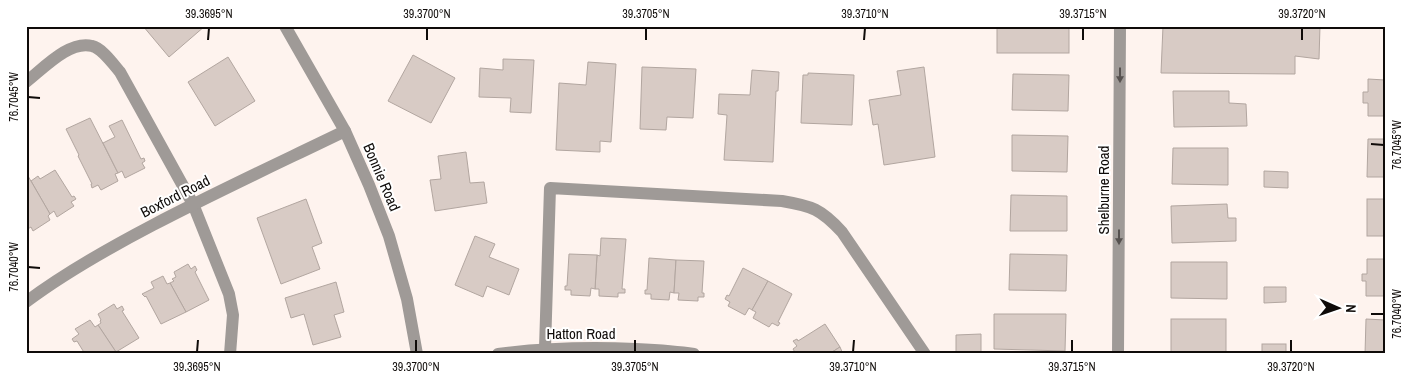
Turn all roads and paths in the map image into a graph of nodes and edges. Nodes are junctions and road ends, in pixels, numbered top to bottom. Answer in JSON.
{"nodes":[{"id":1,"x":285,"y":26,"type":"edge"},
{"id":2,"x":1120,"y":26,"type":"edge"},
{"id":3,"x":26,"y":82,"type":"edge"},
{"id":4,"x":345,"y":131,"type":"junction"},
{"id":5,"x":193,"y":204,"type":"junction"},
{"id":6,"x":26,"y":302,"type":"edge"},
{"id":7,"x":546,"y":351,"type":"edge"},
{"id":8,"x":230,"y":354,"type":"edge"},
{"id":9,"x":417,"y":354,"type":"edge"},
{"id":10,"x":498,"y":354,"type":"edge"},
{"id":11,"x":694,"y":354,"type":"edge"},
{"id":12,"x":925,"y":354,"type":"edge"},
{"id":13,"x":1118,"y":354,"type":"edge"}],
"edges":[{"from":1,"to":4,"type":"street","name":"Bonnie Road"},
{"from":2,"to":13,"type":"street","name":"Shelburne Road","one_way":true},
{"from":3,"to":5,"type":"street"},
{"from":4,"to":5,"type":"street","name":"Boxford Road"},
{"from":4,"to":9,"type":"street","name":"Bonnie Road"},
{"from":5,"to":6,"type":"street","name":"Boxford Road"},
{"from":5,"to":8,"type":"street"},
{"from":7,"to":10,"type":"street","name":"Hatton Road"},
{"from":7,"to":11,"type":"street","name":"Hatton Road"},
{"from":7,"to":12,"type":"street"}]}
